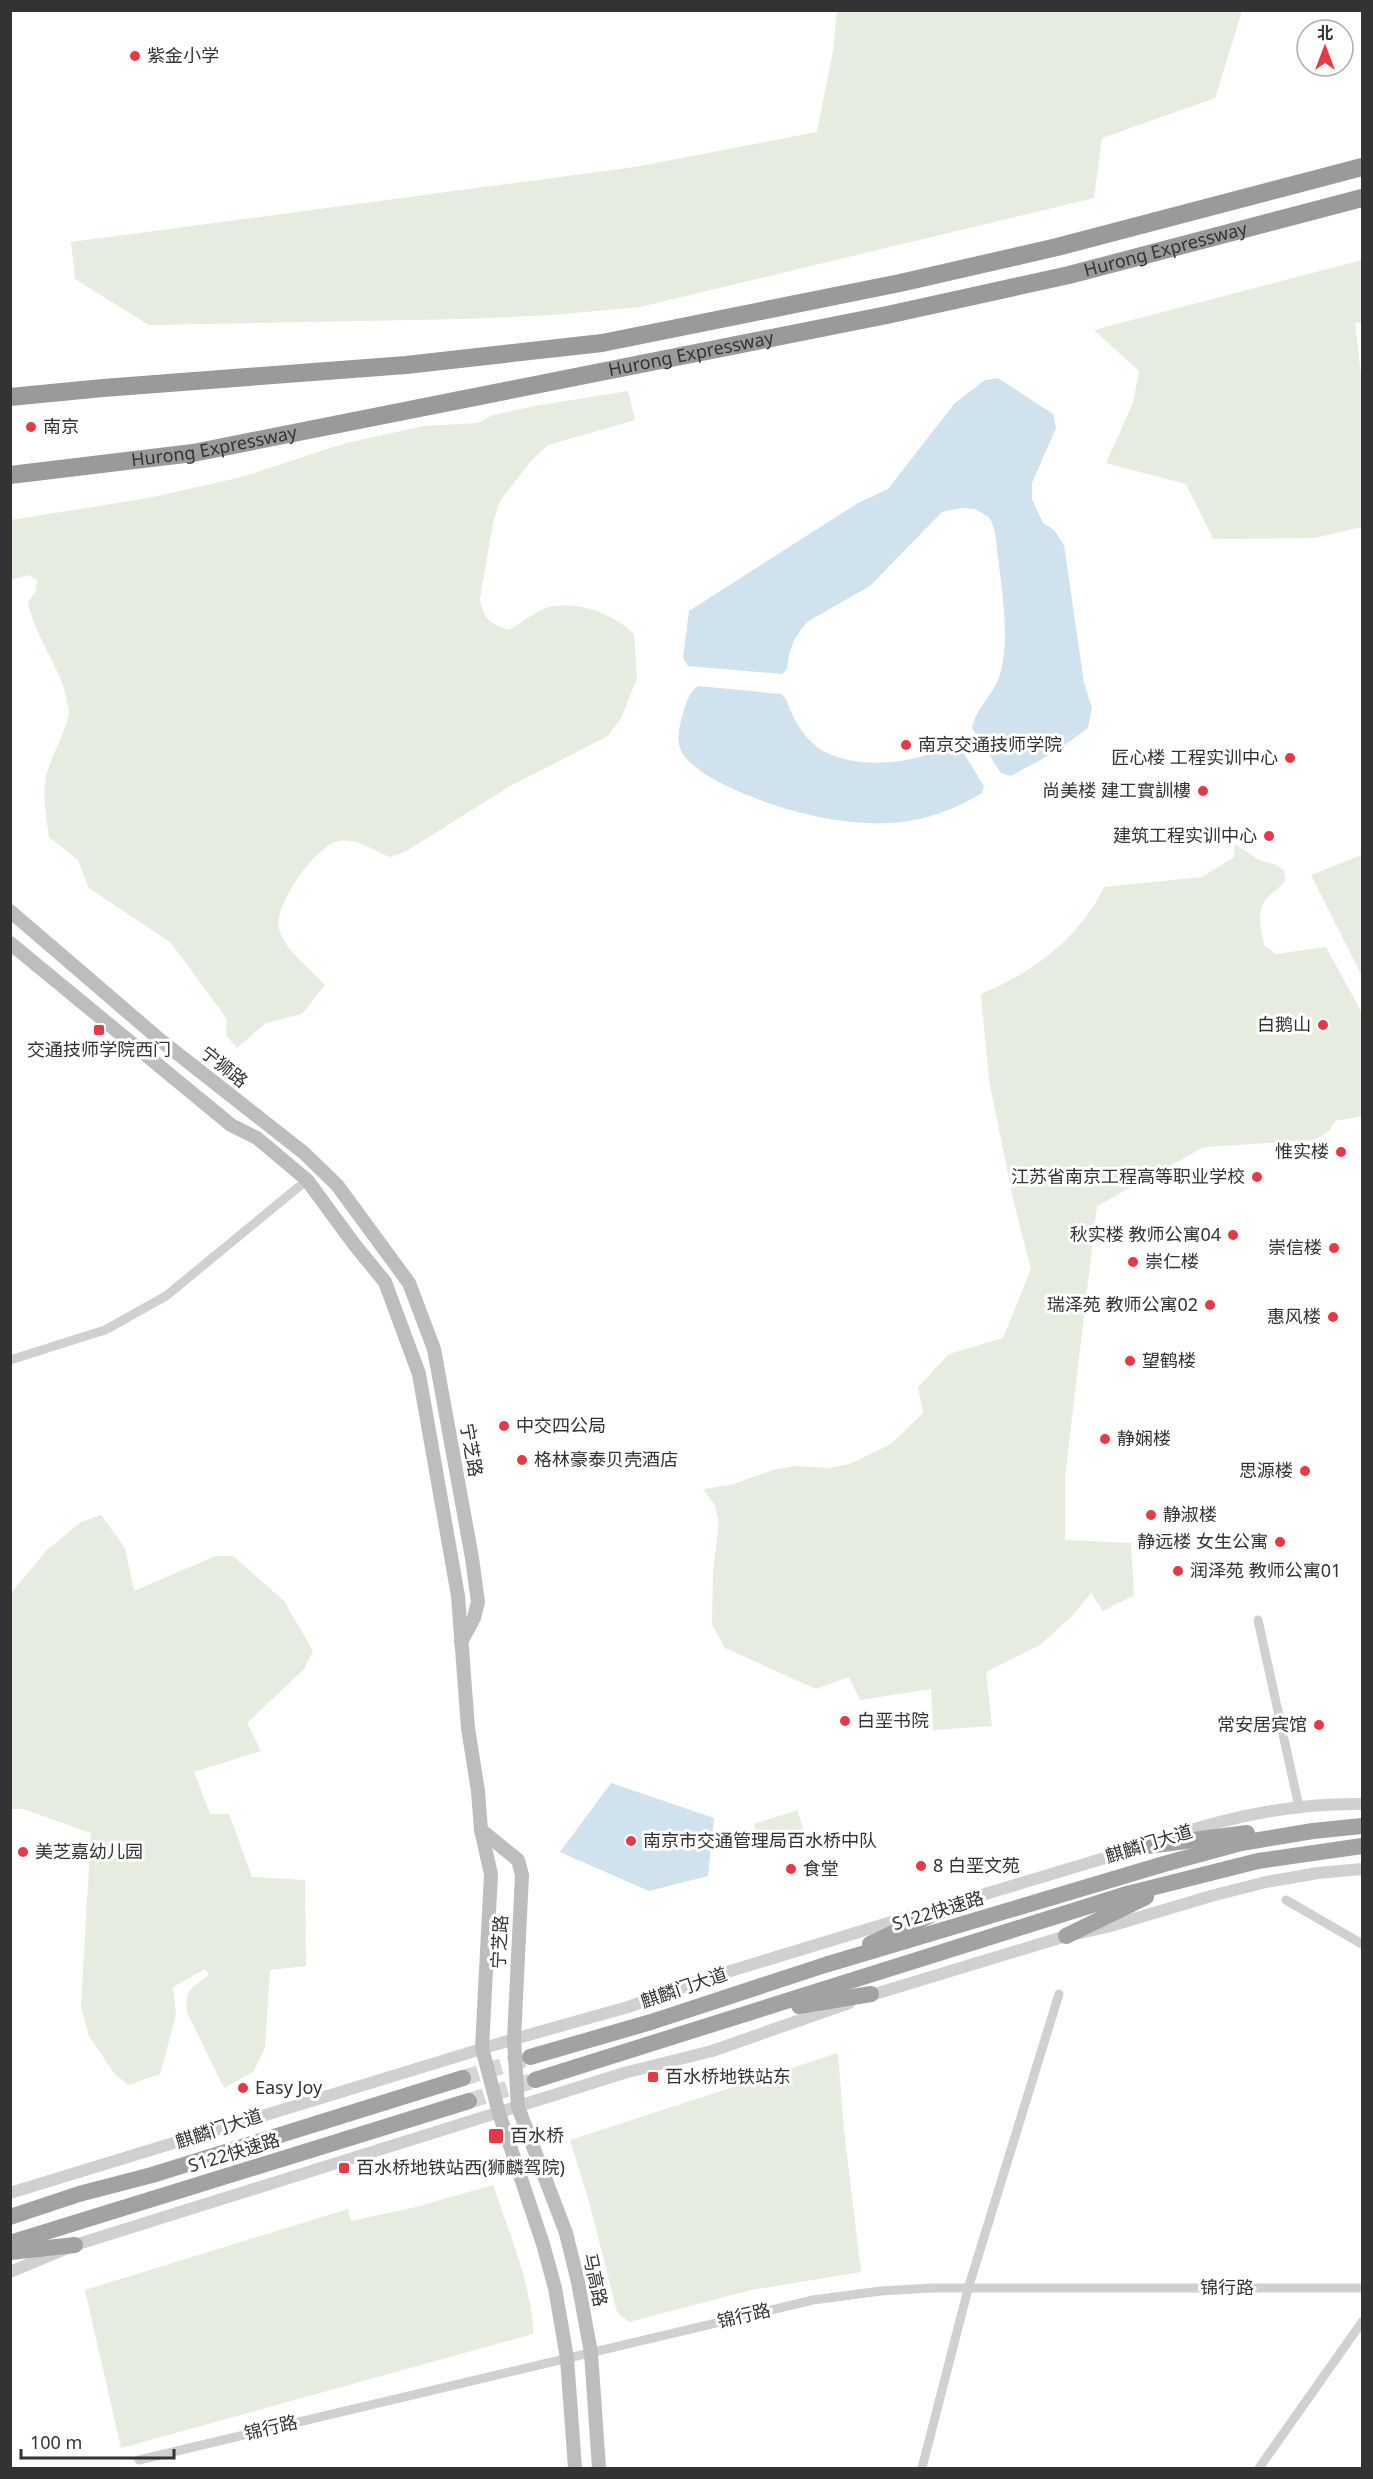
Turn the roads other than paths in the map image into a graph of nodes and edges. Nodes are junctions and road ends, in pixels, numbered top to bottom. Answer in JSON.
{"nodes":[{"id":1,"x":1362,"y":167,"type":"edge"},
{"id":2,"x":1362,"y":198,"type":"edge"},
{"id":3,"x":10,"y":397,"type":"edge"},
{"id":4,"x":10,"y":475,"type":"edge"},
{"id":5,"x":11,"y":913,"type":"edge"},
{"id":6,"x":10,"y":943,"type":"edge"},
{"id":7,"x":307,"y":1180,"type":"junction"},
{"id":8,"x":399,"y":1267,"type":"joint"},
{"id":9,"x":10,"y":1360,"type":"edge"},
{"id":10,"x":1258,"y":1620,"type":"dead end"},
{"id":11,"x":461,"y":1643,"type":"junction"},
{"id":12,"x":1362,"y":1804,"type":"edge"},
{"id":13,"x":1299,"y":1807,"type":"junction"},
{"id":14,"x":1362,"y":1826,"type":"edge"},
{"id":15,"x":481,"y":1830,"type":"junction"},
{"id":16,"x":1313,"y":1831,"type":"junction"},
{"id":17,"x":1362,"y":1846,"type":"edge"},
{"id":18,"x":1140,"y":1847,"type":"junction"},
{"id":19,"x":1362,"y":1869,"type":"edge"},
{"id":20,"x":1191,"y":1876,"type":"junction"},
{"id":21,"x":1286,"y":1900,"type":"dead end"},
{"id":22,"x":959,"y":1902,"type":"junction"},
{"id":23,"x":1066,"y":1936,"type":"junction"},
{"id":24,"x":1362,"y":1944,"type":"edge"},
{"id":25,"x":825,"y":1965,"type":"junction"},
{"id":26,"x":872,"y":1994,"type":"junction"},
{"id":27,"x":1059,"y":1994,"type":"dead end"},
{"id":28,"x":742,"y":2015,"type":"junction"},
{"id":29,"x":514,"y":2038,"type":"junction"},
{"id":30,"x":482,"y":2048,"type":"junction"},
{"id":31,"x":530,"y":2057,"type":"tunnel mouth"},
{"id":32,"x":463,"y":2078,"type":"tunnel mouth"},
{"id":33,"x":535,"y":2080,"type":"tunnel mouth"},
{"id":34,"x":469,"y":2101,"type":"tunnel mouth"},
{"id":35,"x":518,"y":2107,"type":"junction"},
{"id":36,"x":499,"y":2113,"type":"junction"},
{"id":37,"x":10,"y":2193,"type":"edge"},
{"id":38,"x":10,"y":2217,"type":"edge"},
{"id":39,"x":10,"y":2243,"type":"edge"},
{"id":40,"x":75,"y":2245,"type":"junction"},
{"id":41,"x":10,"y":2252,"type":"edge"},
{"id":42,"x":10,"y":2272,"type":"edge"},
{"id":43,"x":1362,"y":2288,"type":"edge"},
{"id":44,"x":968,"y":2289,"type":"junction"},
{"id":45,"x":1362,"y":2322,"type":"edge"},
{"id":46,"x":591,"y":2353,"type":"junction"},
{"id":47,"x":567,"y":2358,"type":"junction"},
{"id":48,"x":139,"y":2460,"type":"dead end"},
{"id":49,"x":575,"y":2469,"type":"edge"},
{"id":50,"x":599,"y":2469,"type":"edge"},
{"id":51,"x":922,"y":2469,"type":"edge"},
{"id":52,"x":1259,"y":2469,"type":"edge"}],
"edges":[{"from":1,"to":3,"type":"highway","name":"Hurong Expressway"},
{"from":2,"to":4,"type":"highway","name":"Hurong Expressway"},
{"from":5,"to":8,"type":"main road","name":"宁狮路"},
{"from":6,"to":7,"type":"main road"},
{"from":7,"to":9,"type":"street"},
{"from":7,"to":11,"type":"main road","name":"宁芝路"},
{"from":8,"to":11,"type":"main road","name":"宁芝路"},
{"from":10,"to":13,"type":"street"},
{"from":11,"to":15,"type":"main road","name":"宁芝路"},
{"from":12,"to":13,"type":"street","name":"麒麟门大道"},
{"from":13,"to":18,"type":"street","name":"麒麟门大道"},
{"from":14,"to":16,"type":"highway","name":"S122快速路"},
{"from":15,"to":29,"type":"main road","name":"宁芝路"},
{"from":15,"to":30,"type":"main road","name":"宁芝路"},
{"from":16,"to":18,"type":"highway"},
{"from":16,"to":25,"type":"highway","name":"S122快速路"},
{"from":17,"to":20,"type":"highway"},
{"from":18,"to":22,"type":"street","name":"麒麟门大道"},
{"from":19,"to":23,"type":"street"},
{"from":20,"to":23,"type":"highway"},
{"from":20,"to":28,"type":"highway"},
{"from":21,"to":24,"type":"street"},
{"from":22,"to":25,"type":"highway"},
{"from":22,"to":29,"type":"street","name":"麒麟门大道"},
{"from":23,"to":26,"type":"street"},
{"from":25,"to":31,"type":"highway","name":"S122快速路"},
{"from":26,"to":28,"type":"highway"},
{"from":26,"to":35,"type":"street"},
{"from":27,"to":44,"type":"street"},
{"from":28,"to":33,"type":"highway"},
{"from":29,"to":30,"type":"street","name":"麒麟门大道"},
{"from":29,"to":35,"type":"main road","name":"宁芝路"},
{"from":30,"to":36,"type":"main road","name":"宁芝路"},
{"from":30,"to":37,"type":"street","name":"麒麟门大道"},
{"from":32,"to":38,"type":"highway","name":"S122快速路"},
{"from":34,"to":39,"type":"highway","name":"S122快速路"},
{"from":35,"to":36,"type":"street"},
{"from":35,"to":46,"type":"main road","name":"马高路"},
{"from":36,"to":40,"type":"street"},
{"from":36,"to":47,"type":"main road"},
{"from":40,"to":41,"type":"highway"},
{"from":40,"to":42,"type":"street"},
{"from":43,"to":44,"type":"street","name":"锦行路"},
{"from":44,"to":46,"type":"street","name":"锦行路"},
{"from":44,"to":51,"type":"street"},
{"from":45,"to":52,"type":"street"},
{"from":46,"to":47,"type":"street","name":"锦行路"},
{"from":46,"to":50,"type":"main road","name":"马高路"},
{"from":47,"to":48,"type":"street","name":"锦行路"},
{"from":47,"to":49,"type":"main road"}]}
